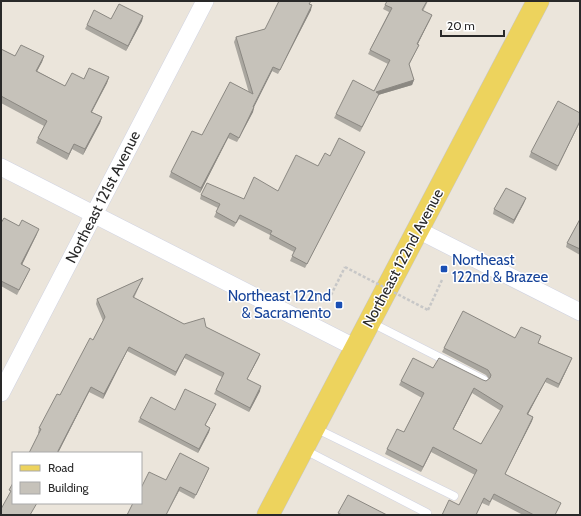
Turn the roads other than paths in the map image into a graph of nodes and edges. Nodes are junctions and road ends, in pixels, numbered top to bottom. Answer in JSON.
{"nodes":[{"id":1,"x":205,"y":1,"type":"edge"},
{"id":2,"x":538,"y":1,"type":"edge"},
{"id":3,"x":1,"y":168,"type":"edge"},
{"id":4,"x":94,"y":214,"type":"junction"},
{"id":5,"x":418,"y":230,"type":"junction"},
{"id":6,"x":580,"y":312,"type":"edge"},
{"id":7,"x":370,"y":322,"type":"junction"},
{"id":8,"x":356,"y":348,"type":"junction"},
{"id":9,"x":484,"y":380,"type":"edge"},
{"id":10,"x":1,"y":393,"type":"edge"},
{"id":11,"x":314,"y":428,"type":"junction"},
{"id":12,"x":302,"y":449,"type":"junction"},
{"id":13,"x":454,"y":496,"type":"dead end"},
{"id":14,"x":427,"y":513,"type":"dead end"},
{"id":15,"x":268,"y":515,"type":"edge"}],
"edges":[{"from":1,"to":4,"type":"street","name":"Northeast 121st Avenue"},
{"from":2,"to":5,"type":"main road","name":"Northeast 122nd Avenue"},
{"from":3,"to":4,"type":"street"},
{"from":4,"to":8,"type":"street"},
{"from":4,"to":10,"type":"street","name":"Northeast 121st Avenue"},
{"from":5,"to":6,"type":"street"},
{"from":5,"to":7,"type":"main road","name":"Northeast 122nd Avenue"},
{"from":7,"to":8,"type":"main road","name":"Northeast 122nd Avenue"},
{"from":7,"to":9,"type":"lane"},
{"from":8,"to":11,"type":"main road","name":"Northeast 122nd Avenue"},
{"from":11,"to":12,"type":"main road","name":"Northeast 122nd Avenue"},
{"from":11,"to":13,"type":"lane"},
{"from":12,"to":14,"type":"lane"},
{"from":12,"to":15,"type":"main road","name":"Northeast 122nd Avenue"}]}
